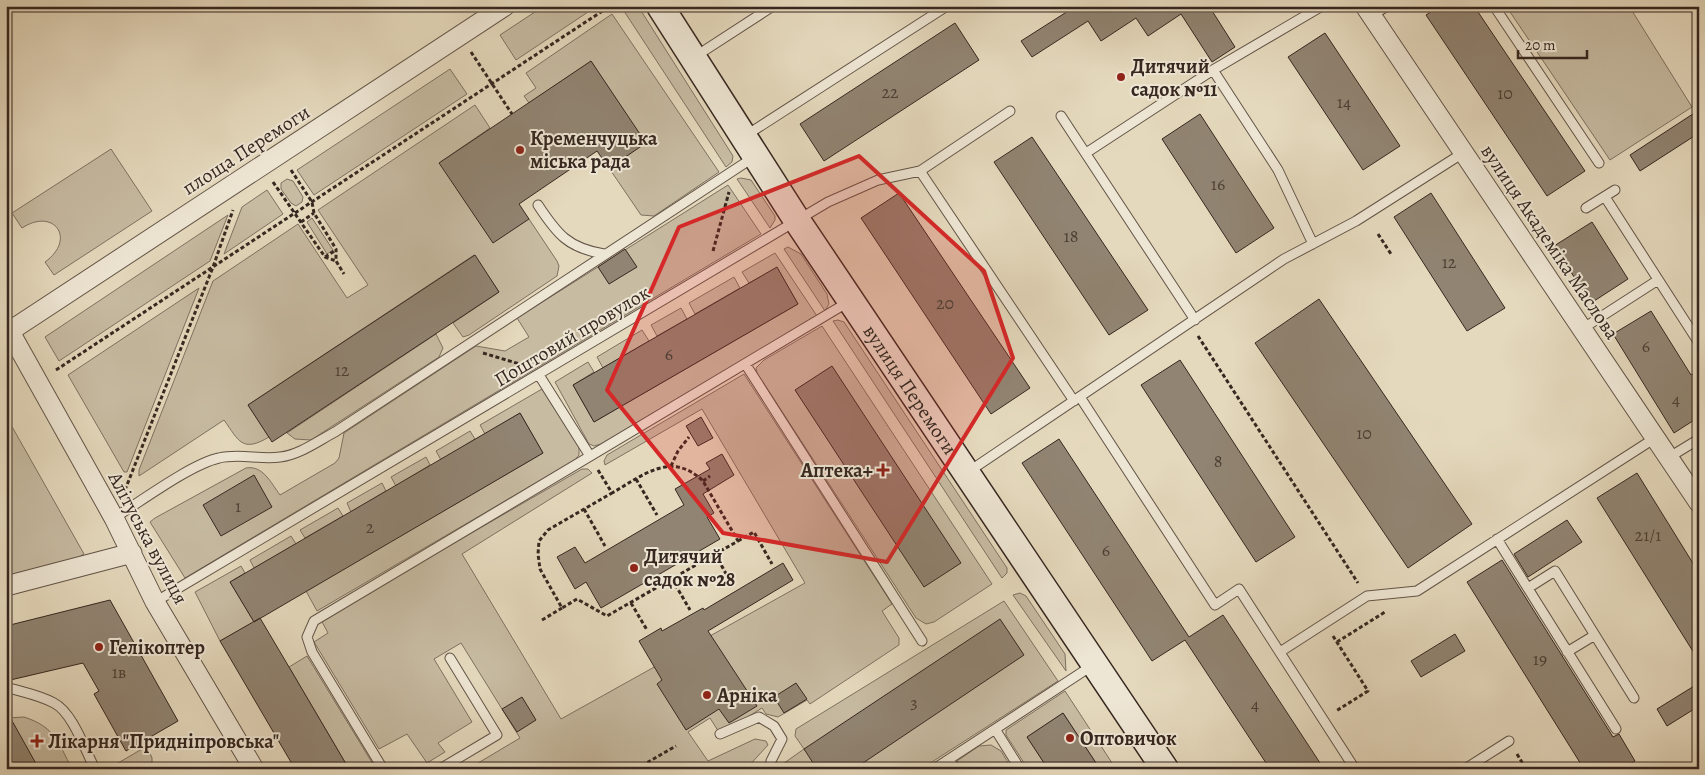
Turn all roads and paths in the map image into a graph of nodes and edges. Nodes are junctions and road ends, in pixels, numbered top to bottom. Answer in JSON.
{"nodes":[{"id":1,"x":505,"y":6,"type":"edge"},
{"id":2,"x":610,"y":6,"type":"edge"},
{"id":3,"x":660,"y":6,"type":"edge"},
{"id":4,"x":773,"y":6,"type":"edge"},
{"id":5,"x":947,"y":6,"type":"edge"},
{"id":6,"x":1322,"y":6,"type":"edge"},
{"id":7,"x":1494,"y":6,"type":"edge"},
{"id":8,"x":1374,"y":10,"type":"edge"},
{"id":9,"x":460,"y":36,"type":"junction"},
{"id":10,"x":693,"y":57,"type":"junction"},
{"id":11,"x":1213,"y":70,"type":"junction"},
{"id":12,"x":492,"y":84,"type":"junction"},
{"id":13,"x":1010,"y":111,"type":"dead end"},
{"id":14,"x":512,"y":114,"type":"dead end"},
{"id":15,"x":1061,"y":116,"type":"dead end"},
{"id":16,"x":751,"y":146,"type":"junction"},
{"id":17,"x":1463,"y":152,"type":"junction"},
{"id":18,"x":1086,"y":153,"type":"junction"},
{"id":19,"x":281,"y":154,"type":"junction"},
{"id":20,"x":1599,"y":163,"type":"dead end"},
{"id":21,"x":262,"y":166,"type":"junction"},
{"id":22,"x":920,"y":171,"type":"junction"},
{"id":23,"x":1615,"y":190,"type":"dead end"},
{"id":24,"x":730,"y":191,"type":"dead end"},
{"id":25,"x":1605,"y":197,"type":"junction"},
{"id":26,"x":312,"y":202,"type":"junction"},
{"id":27,"x":538,"y":205,"type":"dead end"},
{"id":28,"x":1586,"y":208,"type":"dead end"},
{"id":29,"x":233,"y":210,"type":"dead end"},
{"id":30,"x":314,"y":213,"type":"junction"},
{"id":31,"x":293,"y":214,"type":"junction"},
{"id":32,"x":301,"y":222,"type":"junction"},
{"id":33,"x":798,"y":222,"type":"junction"},
{"id":34,"x":1378,"y":234,"type":"dead end"},
{"id":35,"x":1313,"y":244,"type":"junction"},
{"id":36,"x":336,"y":249,"type":"junction"},
{"id":37,"x":712,"y":252,"type":"dead end"},
{"id":38,"x":604,"y":254,"type":"junction"},
{"id":39,"x":1392,"y":254,"type":"dead end"},
{"id":40,"x":325,"y":257,"type":"junction"},
{"id":41,"x":336,"y":260,"type":"junction"},
{"id":42,"x":213,"y":267,"type":"junction"},
{"id":43,"x":344,"y":274,"type":"dead end"},
{"id":44,"x":1658,"y":280,"type":"junction"},
{"id":45,"x":852,"y":300,"type":"junction"},
{"id":46,"x":1192,"y":321,"type":"junction"},
{"id":47,"x":8,"y":328,"type":"edge"},
{"id":48,"x":1582,"y":329,"type":"junction"},
{"id":49,"x":1699,"y":343,"type":"edge"},
{"id":50,"x":463,"y":348,"type":"junction"},
{"id":51,"x":746,"y":365,"type":"junction"},
{"id":52,"x":532,"y":367,"type":"dead end"},
{"id":53,"x":56,"y":370,"type":"dead end"},
{"id":54,"x":539,"y":376,"type":"junction"},
{"id":55,"x":1077,"y":399,"type":"junction"},
{"id":56,"x":689,"y":437,"type":"dead end"},
{"id":57,"x":1655,"y":438,"type":"junction"},
{"id":58,"x":1699,"y":439,"type":"edge"},
{"id":59,"x":590,"y":456,"type":"junction"},
{"id":60,"x":1668,"y":458,"type":"junction"},
{"id":61,"x":671,"y":466,"type":"junction"},
{"id":62,"x":968,"y":472,"type":"junction"},
{"id":63,"x":710,"y":476,"type":"dead end"},
{"id":64,"x":636,"y":479,"type":"junction"},
{"id":65,"x":703,"y":481,"type":"junction"},
{"id":66,"x":125,"y":490,"type":"dead end"},
{"id":67,"x":612,"y":493,"type":"junction"},
{"id":68,"x":1699,"y":504,"type":"edge"},
{"id":69,"x":584,"y":509,"type":"junction"},
{"id":70,"x":657,"y":516,"type":"dead end"},
{"id":71,"x":114,"y":518,"type":"junction"},
{"id":72,"x":1497,"y":539,"type":"junction"},
{"id":73,"x":738,"y":540,"type":"junction"},
{"id":74,"x":605,"y":546,"type":"dead end"},
{"id":75,"x":132,"y":553,"type":"junction"},
{"id":76,"x":715,"y":554,"type":"junction"},
{"id":77,"x":772,"y":564,"type":"dead end"},
{"id":78,"x":672,"y":579,"type":"junction"},
{"id":79,"x":6,"y":586,"type":"edge"},
{"id":80,"x":734,"y":588,"type":"dead end"},
{"id":81,"x":1528,"y":588,"type":"junction"},
{"id":82,"x":1417,"y":591,"type":"junction"},
{"id":83,"x":1367,"y":596,"type":"junction"},
{"id":84,"x":155,"y":602,"type":"junction"},
{"id":85,"x":631,"y":603,"type":"junction"},
{"id":86,"x":562,"y":608,"type":"junction"},
{"id":87,"x":690,"y":610,"type":"dead end"},
{"id":88,"x":542,"y":620,"type":"dead end"},
{"id":89,"x":1324,"y":623,"type":"junction"},
{"id":90,"x":647,"y":630,"type":"dead end"},
{"id":91,"x":1595,"y":635,"type":"junction"},
{"id":92,"x":922,"y":641,"type":"dead end"},
{"id":93,"x":1337,"y":642,"type":"junction"},
{"id":94,"x":1280,"y":652,"type":"junction"},
{"id":95,"x":1567,"y":652,"type":"junction"},
{"id":96,"x":450,"y":658,"type":"dead end"},
{"id":97,"x":1096,"y":663,"type":"junction"},
{"id":98,"x":6,"y":687,"type":"edge"},
{"id":99,"x":1634,"y":698,"type":"dead end"},
{"id":100,"x":1324,"y":720,"type":"junction"},
{"id":101,"x":995,"y":730,"type":"junction"},
{"id":102,"x":1616,"y":730,"type":"dead end"},
{"id":103,"x":720,"y":734,"type":"dead end"},
{"id":104,"x":1508,"y":741,"type":"dead end"},
{"id":105,"x":676,"y":746,"type":"dead end"},
{"id":106,"x":949,"y":760,"type":"junction"},
{"id":107,"x":95,"y":769,"type":"edge"},
{"id":108,"x":254,"y":769,"type":"edge"},
{"id":109,"x":383,"y":769,"type":"edge"},
{"id":110,"x":440,"y":769,"type":"edge"},
{"id":111,"x":636,"y":769,"type":"edge"},
{"id":112,"x":770,"y":769,"type":"edge"},
{"id":113,"x":934,"y":769,"type":"edge"},
{"id":114,"x":955,"y":769,"type":"edge"},
{"id":115,"x":1020,"y":769,"type":"edge"},
{"id":116,"x":1165,"y":769,"type":"edge"},
{"id":117,"x":1355,"y":769,"type":"edge"},
{"id":118,"x":1465,"y":769,"type":"edge"}],
"edges":[{"from":1,"to":9,"type":"street","name":"площа Перемоги"},
{"from":2,"to":12,"type":"path"},
{"from":3,"to":10,"type":"main road","name":"вулиця Перемоги"},
{"from":4,"to":10,"type":"lane"},
{"from":5,"to":16,"type":"lane"},
{"from":6,"to":11,"type":"lane"},
{"from":7,"to":20,"type":"lane"},
{"from":8,"to":17,"type":"street","name":"вулиця Академіка Маслова"},
{"from":9,"to":12,"type":"path"},
{"from":9,"to":19,"type":"street","name":"площа Перемоги"},
{"from":10,"to":16,"type":"main road","name":"вулиця Перемоги"},
{"from":11,"to":18,"type":"lane"},
{"from":11,"to":35,"type":"lane"},
{"from":12,"to":14,"type":"path"},
{"from":12,"to":26,"type":"path"},
{"from":13,"to":22,"type":"lane","name":"Поштовий провулок"},
{"from":15,"to":18,"type":"lane"},
{"from":16,"to":33,"type":"main road","name":"вулиця Перемоги"},
{"from":16,"to":38,"type":"lane"},
{"from":17,"to":35,"type":"lane"},
{"from":17,"to":48,"type":"street","name":"вулиця Академіка Маслова"},
{"from":18,"to":46,"type":"lane"},
{"from":19,"to":21,"type":"street","name":"площа Перемоги"},
{"from":19,"to":26,"type":"path"},
{"from":21,"to":31,"type":"path"},
{"from":21,"to":47,"type":"street","name":"площа Перемоги"},
{"from":22,"to":33,"type":"lane","name":"Поштовий провулок"},
{"from":22,"to":55,"type":"lane"},
{"from":23,"to":25,"type":"lane"},
{"from":24,"to":37,"type":"path"},
{"from":25,"to":28,"type":"lane"},
{"from":25,"to":44,"type":"lane"},
{"from":26,"to":30,"type":"path"},
{"from":26,"to":31,"type":"path"},
{"from":27,"to":38,"type":"lane"},
{"from":29,"to":42,"type":"path"},
{"from":30,"to":32,"type":"path"},
{"from":30,"to":36,"type":"path"},
{"from":31,"to":32,"type":"path"},
{"from":31,"to":42,"type":"path"},
{"from":32,"to":40,"type":"path"},
{"from":33,"to":45,"type":"main road","name":"вулиця Перемоги"},
{"from":33,"to":54,"type":"lane","name":"Поштовий провулок"},
{"from":34,"to":39,"type":"path"},
{"from":35,"to":46,"type":"lane"},
{"from":36,"to":40,"type":"path"},
{"from":36,"to":41,"type":"path"},
{"from":38,"to":50,"type":"lane"},
{"from":40,"to":41,"type":"path"},
{"from":41,"to":43,"type":"path"},
{"from":42,"to":53,"type":"path"},
{"from":42,"to":66,"type":"path"},
{"from":44,"to":48,"type":"lane"},
{"from":44,"to":49,"type":"lane"},
{"from":45,"to":51,"type":"lane"},
{"from":45,"to":62,"type":"main road","name":"вулиця Перемоги"},
{"from":46,"to":55,"type":"lane"},
{"from":46,"to":83,"type":"path"},
{"from":47,"to":71,"type":"street","name":"Алітуська вулиця"},
{"from":48,"to":57,"type":"street","name":"вулиця Академіка Маслова"},
{"from":50,"to":52,"type":"path"},
{"from":50,"to":71,"type":"lane"},
{"from":51,"to":59,"type":"lane"},
{"from":51,"to":92,"type":"lane"},
{"from":54,"to":59,"type":"lane"},
{"from":54,"to":84,"type":"lane","name":"Поштовий провулок"},
{"from":55,"to":62,"type":"lane"},
{"from":55,"to":94,"type":"lane"},
{"from":56,"to":61,"type":"path"},
{"from":57,"to":60,"type":"street","name":"вулиця Академіка Маслова"},
{"from":57,"to":72,"type":"lane"},
{"from":58,"to":60,"type":"lane"},
{"from":59,"to":67,"type":"path"},
{"from":59,"to":109,"type":"lane"},
{"from":60,"to":68,"type":"street","name":"вулиця Академіка Маслова"},
{"from":61,"to":64,"type":"path"},
{"from":61,"to":65,"type":"path"},
{"from":62,"to":97,"type":"main road","name":"вулиця Перемоги"},
{"from":63,"to":65,"type":"path"},
{"from":64,"to":67,"type":"path"},
{"from":64,"to":70,"type":"path"},
{"from":65,"to":73,"type":"path"},
{"from":67,"to":69,"type":"path"},
{"from":69,"to":74,"type":"path"},
{"from":69,"to":86,"type":"path"},
{"from":71,"to":75,"type":"street","name":"Алітуська вулиця"},
{"from":72,"to":81,"type":"lane"},
{"from":72,"to":82,"type":"lane"},
{"from":73,"to":76,"type":"path"},
{"from":73,"to":77,"type":"path"},
{"from":75,"to":79,"type":"street"},
{"from":75,"to":84,"type":"street","name":"Алітуська вулиця"},
{"from":76,"to":78,"type":"path"},
{"from":76,"to":80,"type":"path"},
{"from":78,"to":85,"type":"path"},
{"from":78,"to":87,"type":"path"},
{"from":81,"to":91,"type":"lane"},
{"from":81,"to":95,"type":"lane"},
{"from":82,"to":83,"type":"lane"},
{"from":82,"to":93,"type":"path"},
{"from":83,"to":89,"type":"lane"},
{"from":84,"to":108,"type":"street","name":"Алітуська вулиця"},
{"from":85,"to":86,"type":"path"},
{"from":85,"to":90,"type":"path"},
{"from":86,"to":88,"type":"path"},
{"from":89,"to":93,"type":"path"},
{"from":89,"to":94,"type":"lane"},
{"from":91,"to":95,"type":"lane"},
{"from":91,"to":99,"type":"lane"},
{"from":93,"to":100,"type":"path"},
{"from":94,"to":100,"type":"lane"},
{"from":95,"to":102,"type":"lane"},
{"from":96,"to":110,"type":"lane"},
{"from":97,"to":101,"type":"lane"},
{"from":97,"to":116,"type":"main road","name":"вулиця Перемоги"},
{"from":98,"to":107,"type":"lane"},
{"from":100,"to":117,"type":"lane"},
{"from":101,"to":106,"type":"lane"},
{"from":101,"to":115,"type":"lane"},
{"from":103,"to":112,"type":"lane"},
{"from":104,"to":118,"type":"lane"},
{"from":105,"to":111,"type":"path"},
{"from":106,"to":113,"type":"lane"},
{"from":106,"to":114,"type":"lane"}]}
